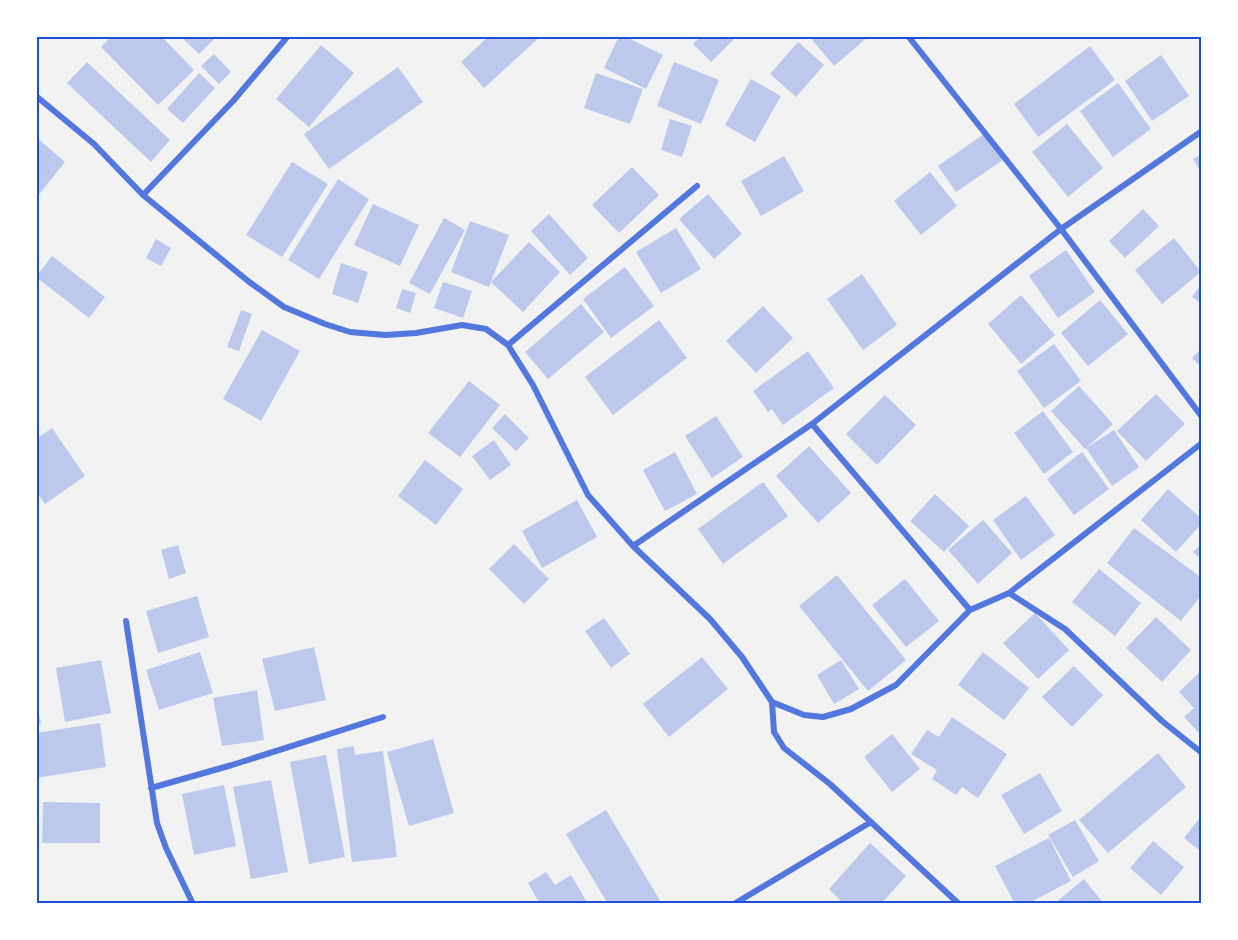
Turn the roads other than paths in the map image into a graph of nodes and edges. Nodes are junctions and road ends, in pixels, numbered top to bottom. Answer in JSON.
{"nodes":[{"id":1,"x":288,"y":36,"type":"edge"},
{"id":2,"x":908,"y":36,"type":"edge"},
{"id":3,"x":36,"y":96,"type":"edge"},
{"id":4,"x":1202,"y":131,"type":"edge"},
{"id":5,"x":697,"y":186,"type":"dead end"},
{"id":6,"x":143,"y":195,"type":"junction"},
{"id":7,"x":1061,"y":229,"type":"junction"},
{"id":8,"x":508,"y":345,"type":"junction"},
{"id":9,"x":1202,"y":417,"type":"edge"},
{"id":10,"x":812,"y":424,"type":"junction"},
{"id":11,"x":1202,"y":443,"type":"edge"},
{"id":12,"x":633,"y":546,"type":"junction"},
{"id":13,"x":1009,"y":593,"type":"junction"},
{"id":14,"x":970,"y":610,"type":"junction"},
{"id":15,"x":126,"y":621,"type":"dead end"},
{"id":16,"x":772,"y":702,"type":"junction"},
{"id":17,"x":382,"y":717,"type":"dead end"},
{"id":18,"x":1202,"y":753,"type":"edge"},
{"id":19,"x":152,"y":788,"type":"junction"},
{"id":20,"x":871,"y":822,"type":"junction"},
{"id":21,"x":193,"y":904,"type":"edge"},
{"id":22,"x":734,"y":904,"type":"edge"},
{"id":23,"x":959,"y":904,"type":"edge"}],
"edges":[{"from":1,"to":6,"type":"street"},
{"from":2,"to":7,"type":"street"},
{"from":3,"to":6,"type":"street"},
{"from":4,"to":7,"type":"street"},
{"from":5,"to":8,"type":"street"},
{"from":6,"to":8,"type":"street"},
{"from":7,"to":9,"type":"street"},
{"from":7,"to":10,"type":"street"},
{"from":8,"to":12,"type":"street"},
{"from":10,"to":12,"type":"street"},
{"from":10,"to":14,"type":"street"},
{"from":11,"to":13,"type":"street"},
{"from":12,"to":16,"type":"street"},
{"from":13,"to":14,"type":"street"},
{"from":13,"to":18,"type":"street"},
{"from":14,"to":16,"type":"street"},
{"from":15,"to":19,"type":"street"},
{"from":16,"to":20,"type":"street"},
{"from":17,"to":19,"type":"street"},
{"from":19,"to":21,"type":"street"},
{"from":20,"to":22,"type":"street"},
{"from":20,"to":23,"type":"street"}]}
